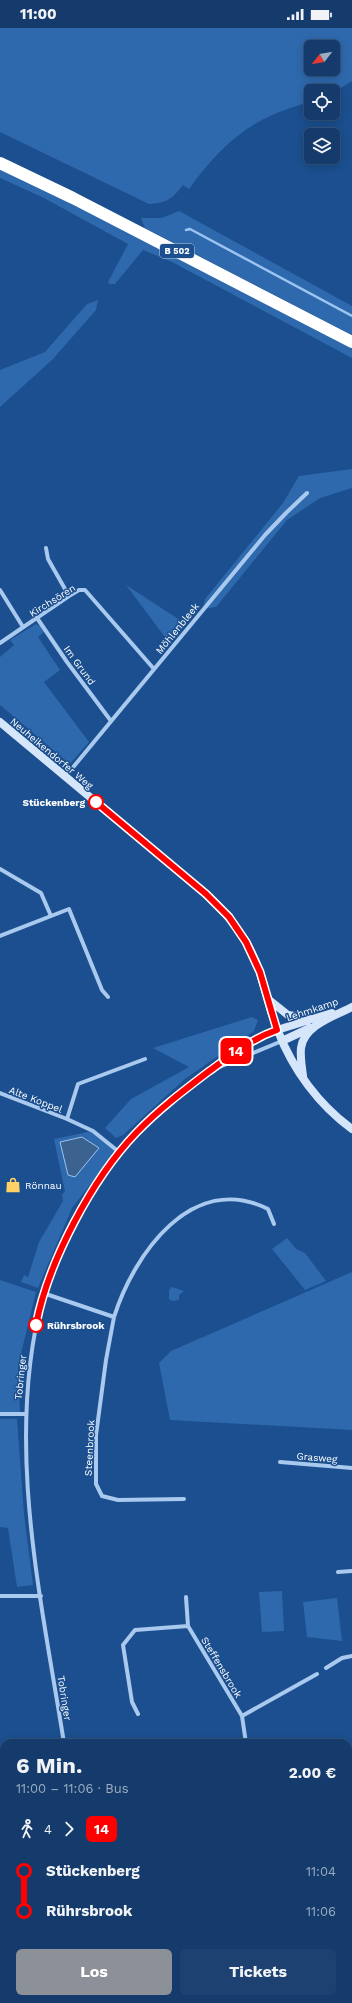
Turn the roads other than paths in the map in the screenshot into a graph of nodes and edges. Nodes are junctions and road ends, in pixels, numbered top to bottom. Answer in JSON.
{"nodes":[{"id":1,"x":0,"y":163,"type":"edge"},
{"id":2,"x":352,"y":342,"type":"edge"},
{"id":3,"x":308,"y":493,"type":"dead end"},
{"id":4,"x":46,"y":548,"type":"dead end"},
{"id":5,"x":0,"y":590,"type":"edge"},
{"id":6,"x":69,"y":596,"type":"junction"},
{"id":7,"x":38,"y":618,"type":"junction"},
{"id":8,"x":23,"y":627,"type":"junction"},
{"id":9,"x":0,"y":636,"type":"edge"},
{"id":10,"x":2,"y":642,"type":"edge"},
{"id":11,"x":154,"y":669,"type":"junction"},
{"id":12,"x":111,"y":721,"type":"junction"},
{"id":13,"x":0,"y":722,"type":"edge"},
{"id":14,"x":65,"y":777,"type":"junction"},
{"id":15,"x":0,"y":869,"type":"edge"},
{"id":16,"x":51,"y":916,"type":"junction"},
{"id":17,"x":0,"y":936,"type":"edge"},
{"id":18,"x":108,"y":997,"type":"dead end"},
{"id":19,"x":267,"y":998,"type":"junction"},
{"id":20,"x":352,"y":1007,"type":"edge"},
{"id":21,"x":318,"y":1021,"type":"junction"},
{"id":22,"x":277,"y":1030,"type":"junction"},
{"id":23,"x":282,"y":1041,"type":"junction"},
{"id":24,"x":145,"y":1059,"type":"dead end"},
{"id":25,"x":209,"y":1071,"type":"junction"},
{"id":26,"x":303,"y":1078,"type":"junction"},
{"id":27,"x":0,"y":1093,"type":"edge"},
{"id":28,"x":67,"y":1119,"type":"junction"},
{"id":29,"x":352,"y":1129,"type":"edge"},
{"id":30,"x":119,"y":1152,"type":"junction"},
{"id":31,"x":274,"y":1224,"type":"dead end"},
{"id":32,"x":43,"y":1293,"type":"junction"},
{"id":33,"x":114,"y":1317,"type":"junction"},
{"id":34,"x":0,"y":1414,"type":"edge"},
{"id":35,"x":25,"y":1414,"type":"junction"},
{"id":36,"x":280,"y":1462,"type":"dead end"},
{"id":37,"x":352,"y":1468,"type":"edge"},
{"id":38,"x":184,"y":1499,"type":"dead end"},
{"id":39,"x":352,"y":1571,"type":"edge"},
{"id":40,"x":338,"y":1572,"type":"dead end"},
{"id":41,"x":0,"y":1596,"type":"edge"},
{"id":42,"x":41,"y":1596,"type":"junction"},
{"id":43,"x":186,"y":1597,"type":"dead end"},
{"id":44,"x":188,"y":1626,"type":"junction"},
{"id":45,"x":352,"y":1656,"type":"edge"},
{"id":46,"x":326,"y":1668,"type":"dead end"},
{"id":47,"x":317,"y":1674,"type":"dead end"},
{"id":48,"x":138,"y":1714,"type":"dead end"},
{"id":49,"x":242,"y":1716,"type":"junction"},
{"id":50,"x":63,"y":1739,"type":"edge"},
{"id":51,"x":245,"y":1739,"type":"edge"}],
"edges":[{"from":1,"to":2,"type":"highway","number":"B 502"},
{"from":3,"to":11,"type":"street","name":"Möhlenbleek"},
{"from":4,"to":6,"type":"street"},
{"from":5,"to":8,"type":"street"},
{"from":6,"to":7,"type":"street","name":"Kirchsören"},
{"from":6,"to":11,"type":"street","name":"Kirchsören"},
{"from":7,"to":8,"type":"street","name":"Kirchsören"},
{"from":7,"to":12,"type":"street","name":"Im Grund"},
{"from":8,"to":10,"type":"street","name":"Kirchsören"},
{"from":9,"to":10,"type":"street"},
{"from":11,"to":12,"type":"street","name":"Möhlenbleek"},
{"from":12,"to":14,"type":"street","name":"Möhlenbleek"},
{"from":13,"to":14,"type":"street","name":"Neuheikendorfer Weg"},
{"from":14,"to":19,"type":"street","name":"Neuheikendorfer Weg"},
{"from":15,"to":16,"type":"street"},
{"from":16,"to":17,"type":"street"},
{"from":16,"to":18,"type":"street"},
{"from":19,"to":21,"type":"street"},
{"from":19,"to":22,"type":"street","name":"Neuheikendorfer Weg"},
{"from":20,"to":21,"type":"street","name":"Lehmkamp"},
{"from":21,"to":22,"type":"street","name":"Lehmkamp"},
{"from":21,"to":23,"type":"street","name":"Lehmkamp"},
{"from":21,"to":26,"type":"street"},
{"from":22,"to":23,"type":"street","name":"Neuheikendorfer Weg"},
{"from":22,"to":25,"type":"street","name":"Tobringer"},
{"from":23,"to":25,"type":"street","name":"Tobringer"},
{"from":23,"to":26,"type":"street","name":"Neuheikendorfer Weg"},
{"from":24,"to":28,"type":"street","name":"Alte Koppel"},
{"from":25,"to":30,"type":"street","name":"Tobringer"},
{"from":26,"to":29,"type":"street","name":"Neuheikendorfer Weg"},
{"from":27,"to":28,"type":"street","name":"Alte Koppel"},
{"from":28,"to":30,"type":"street","name":"Alte Koppel"},
{"from":30,"to":32,"type":"street","name":"Tobringer"},
{"from":31,"to":33,"type":"street"},
{"from":32,"to":33,"type":"street"},
{"from":32,"to":35,"type":"street","name":"Tobringer"},
{"from":33,"to":38,"type":"street","name":"Steenbrook"},
{"from":34,"to":35,"type":"street"},
{"from":35,"to":42,"type":"street","name":"Tobringer"},
{"from":36,"to":37,"type":"street","name":"Grasweg"},
{"from":39,"to":40,"type":"street"},
{"from":41,"to":42,"type":"street"},
{"from":42,"to":50,"type":"street","name":"Tobringer"},
{"from":43,"to":44,"type":"street","name":"Steffensbrook"},
{"from":44,"to":48,"type":"street"},
{"from":44,"to":49,"type":"street","name":"Steffensbrook"},
{"from":45,"to":46,"type":"street"},
{"from":47,"to":49,"type":"street"},
{"from":49,"to":51,"type":"street","name":"Steffensbrook"}]}
